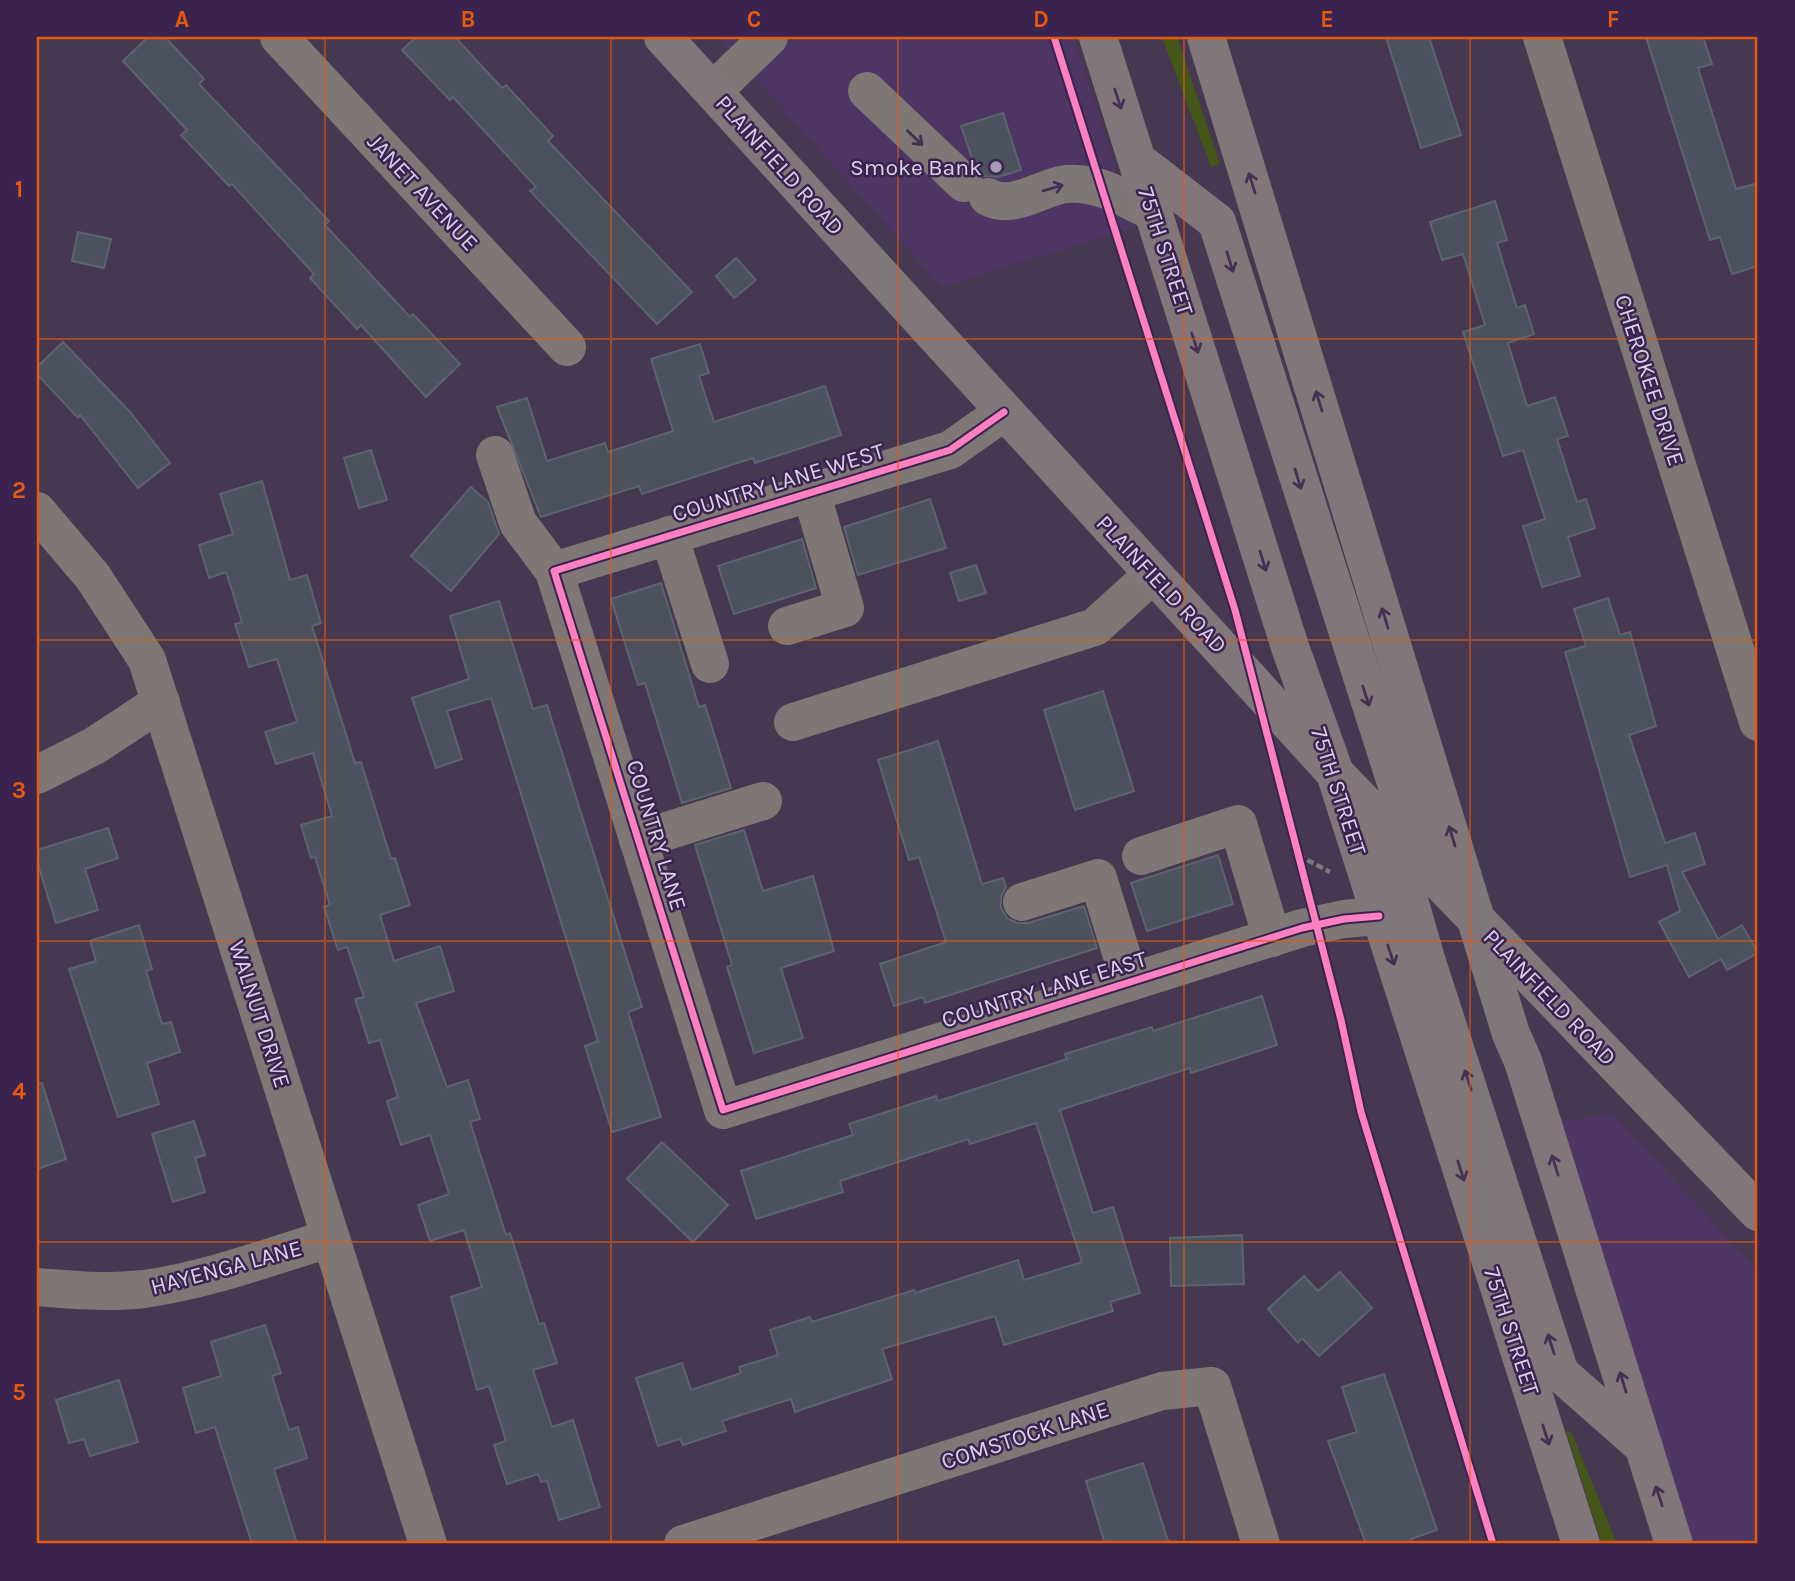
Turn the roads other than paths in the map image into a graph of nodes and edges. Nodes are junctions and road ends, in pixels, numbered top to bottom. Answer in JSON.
{"nodes":[{"id":1,"x":279,"y":37,"type":"edge"},
{"id":2,"x":663,"y":37,"type":"edge"},
{"id":3,"x":769,"y":37,"type":"edge"},
{"id":4,"x":1098,"y":37,"type":"edge"},
{"id":5,"x":1206,"y":37,"type":"edge"},
{"id":6,"x":1542,"y":37,"type":"edge"},
{"id":7,"x":713,"y":91,"type":"junction"},
{"id":8,"x":867,"y":91,"type":"dead end"},
{"id":9,"x":1138,"y":162,"type":"junction"},
{"id":10,"x":1153,"y":212,"type":"junction"},
{"id":11,"x":567,"y":347,"type":"dead end"},
{"id":12,"x":1004,"y":412,"type":"junction"},
{"id":13,"x":495,"y":454,"type":"dead end"},
{"id":14,"x":811,"y":492,"type":"junction"},
{"id":15,"x":37,"y":511,"type":"edge"},
{"id":16,"x":669,"y":535,"type":"junction"},
{"id":17,"x":554,"y":571,"type":"junction"},
{"id":18,"x":1152,"y":575,"type":"junction"},
{"id":19,"x":787,"y":626,"type":"dead end"},
{"id":20,"x":710,"y":664,"type":"dead end"},
{"id":21,"x":161,"y":702,"type":"junction"},
{"id":22,"x":793,"y":722,"type":"dead end"},
{"id":23,"x":1758,"y":722,"type":"edge"},
{"id":24,"x":1335,"y":773,"type":"junction"},
{"id":25,"x":37,"y":775,"type":"edge"},
{"id":26,"x":763,"y":801,"type":"dead end"},
{"id":27,"x":1388,"y":828,"type":"junction"},
{"id":28,"x":638,"y":840,"type":"junction"},
{"id":29,"x":1141,"y":856,"type":"dead end"},
{"id":30,"x":1421,"y":861,"type":"junction"},
{"id":31,"x":1022,"y":902,"type":"dead end"},
{"id":32,"x":1379,"y":916,"type":"junction"},
{"id":33,"x":1479,"y":924,"type":"junction"},
{"id":34,"x":1272,"y":938,"type":"junction"},
{"id":35,"x":1130,"y":982,"type":"junction"},
{"id":36,"x":723,"y":1110,"type":"joint"},
{"id":37,"x":1758,"y":1212,"type":"edge"},
{"id":38,"x":331,"y":1238,"type":"junction"},
{"id":39,"x":37,"y":1287,"type":"edge"},
{"id":40,"x":1644,"y":1447,"type":"junction"},
{"id":41,"x":428,"y":1544,"type":"edge"},
{"id":42,"x":683,"y":1544,"type":"edge"},
{"id":43,"x":1261,"y":1544,"type":"edge"},
{"id":44,"x":1581,"y":1544,"type":"edge"},
{"id":45,"x":1674,"y":1544,"type":"edge"}],
"edges":[{"from":1,"to":11,"type":"street","name":"JANET AVENUE"},
{"from":2,"to":7,"type":"main road","name":"PLAINFIELD ROAD"},
{"from":3,"to":7,"type":"street"},
{"from":4,"to":9,"type":"main road","name":"75TH STREET","one_way":true},
{"from":33,"to":5,"type":"main road","one_way":true},
{"from":6,"to":23,"type":"street","name":"CHEROKEE DRIVE"},
{"from":7,"to":12,"type":"main road","name":"PLAINFIELD ROAD"},
{"from":8,"to":10,"type":"street","one_way":true},
{"from":9,"to":10,"type":"main road","name":"75TH STREET"},
{"from":9,"to":30,"type":"main road","one_way":true},
{"from":10,"to":24,"type":"main road","name":"75TH STREET","one_way":true},
{"from":12,"to":14,"type":"street","name":"COUNTRY LANE WEST"},
{"from":12,"to":18,"type":"main road","name":"PLAINFIELD ROAD"},
{"from":13,"to":17,"type":"street","name":"COUNTRY LANE"},
{"from":14,"to":16,"type":"street","name":"COUNTRY LANE WEST"},
{"from":14,"to":19,"type":"street"},
{"from":15,"to":21,"type":"street","name":"WALNUT DRIVE"},
{"from":16,"to":17,"type":"street","name":"COUNTRY LANE WEST"},
{"from":16,"to":20,"type":"street"},
{"from":17,"to":28,"type":"street","name":"COUNTRY LANE"},
{"from":18,"to":22,"type":"street"},
{"from":18,"to":24,"type":"main road","name":"PLAINFIELD ROAD"},
{"from":21,"to":25,"type":"street"},
{"from":21,"to":38,"type":"street","name":"WALNUT DRIVE"},
{"from":24,"to":27,"type":"main road","name":"PLAINFIELD ROAD"},
{"from":24,"to":32,"type":"main road","name":"75TH STREET"},
{"from":26,"to":28,"type":"street"},
{"from":27,"to":30,"type":"main road","name":"PLAINFIELD ROAD"},
{"from":40,"to":27,"type":"main road","one_way":true},
{"from":28,"to":36,"type":"street","name":"COUNTRY LANE"},
{"from":29,"to":34,"type":"street"},
{"from":30,"to":33,"type":"main road","name":"PLAINFIELD ROAD"},
{"from":31,"to":35,"type":"street"},
{"from":32,"to":34,"type":"street","name":"COUNTRY LANE EAST"},
{"from":32,"to":44,"type":"main road","name":"75TH STREET","one_way":true},
{"from":33,"to":37,"type":"main road","name":"PLAINFIELD ROAD"},
{"from":40,"to":33,"type":"main road","one_way":true},
{"from":34,"to":35,"type":"street","name":"COUNTRY LANE EAST"},
{"from":35,"to":36,"type":"street","name":"COUNTRY LANE EAST"},
{"from":38,"to":39,"type":"street","name":"HAYENGA LANE"},
{"from":38,"to":41,"type":"street","name":"WALNUT DRIVE"},
{"from":45,"to":40,"type":"main road","one_way":true},
{"from":42,"to":43,"type":"street","name":"COMSTOCK LANE"}]}
